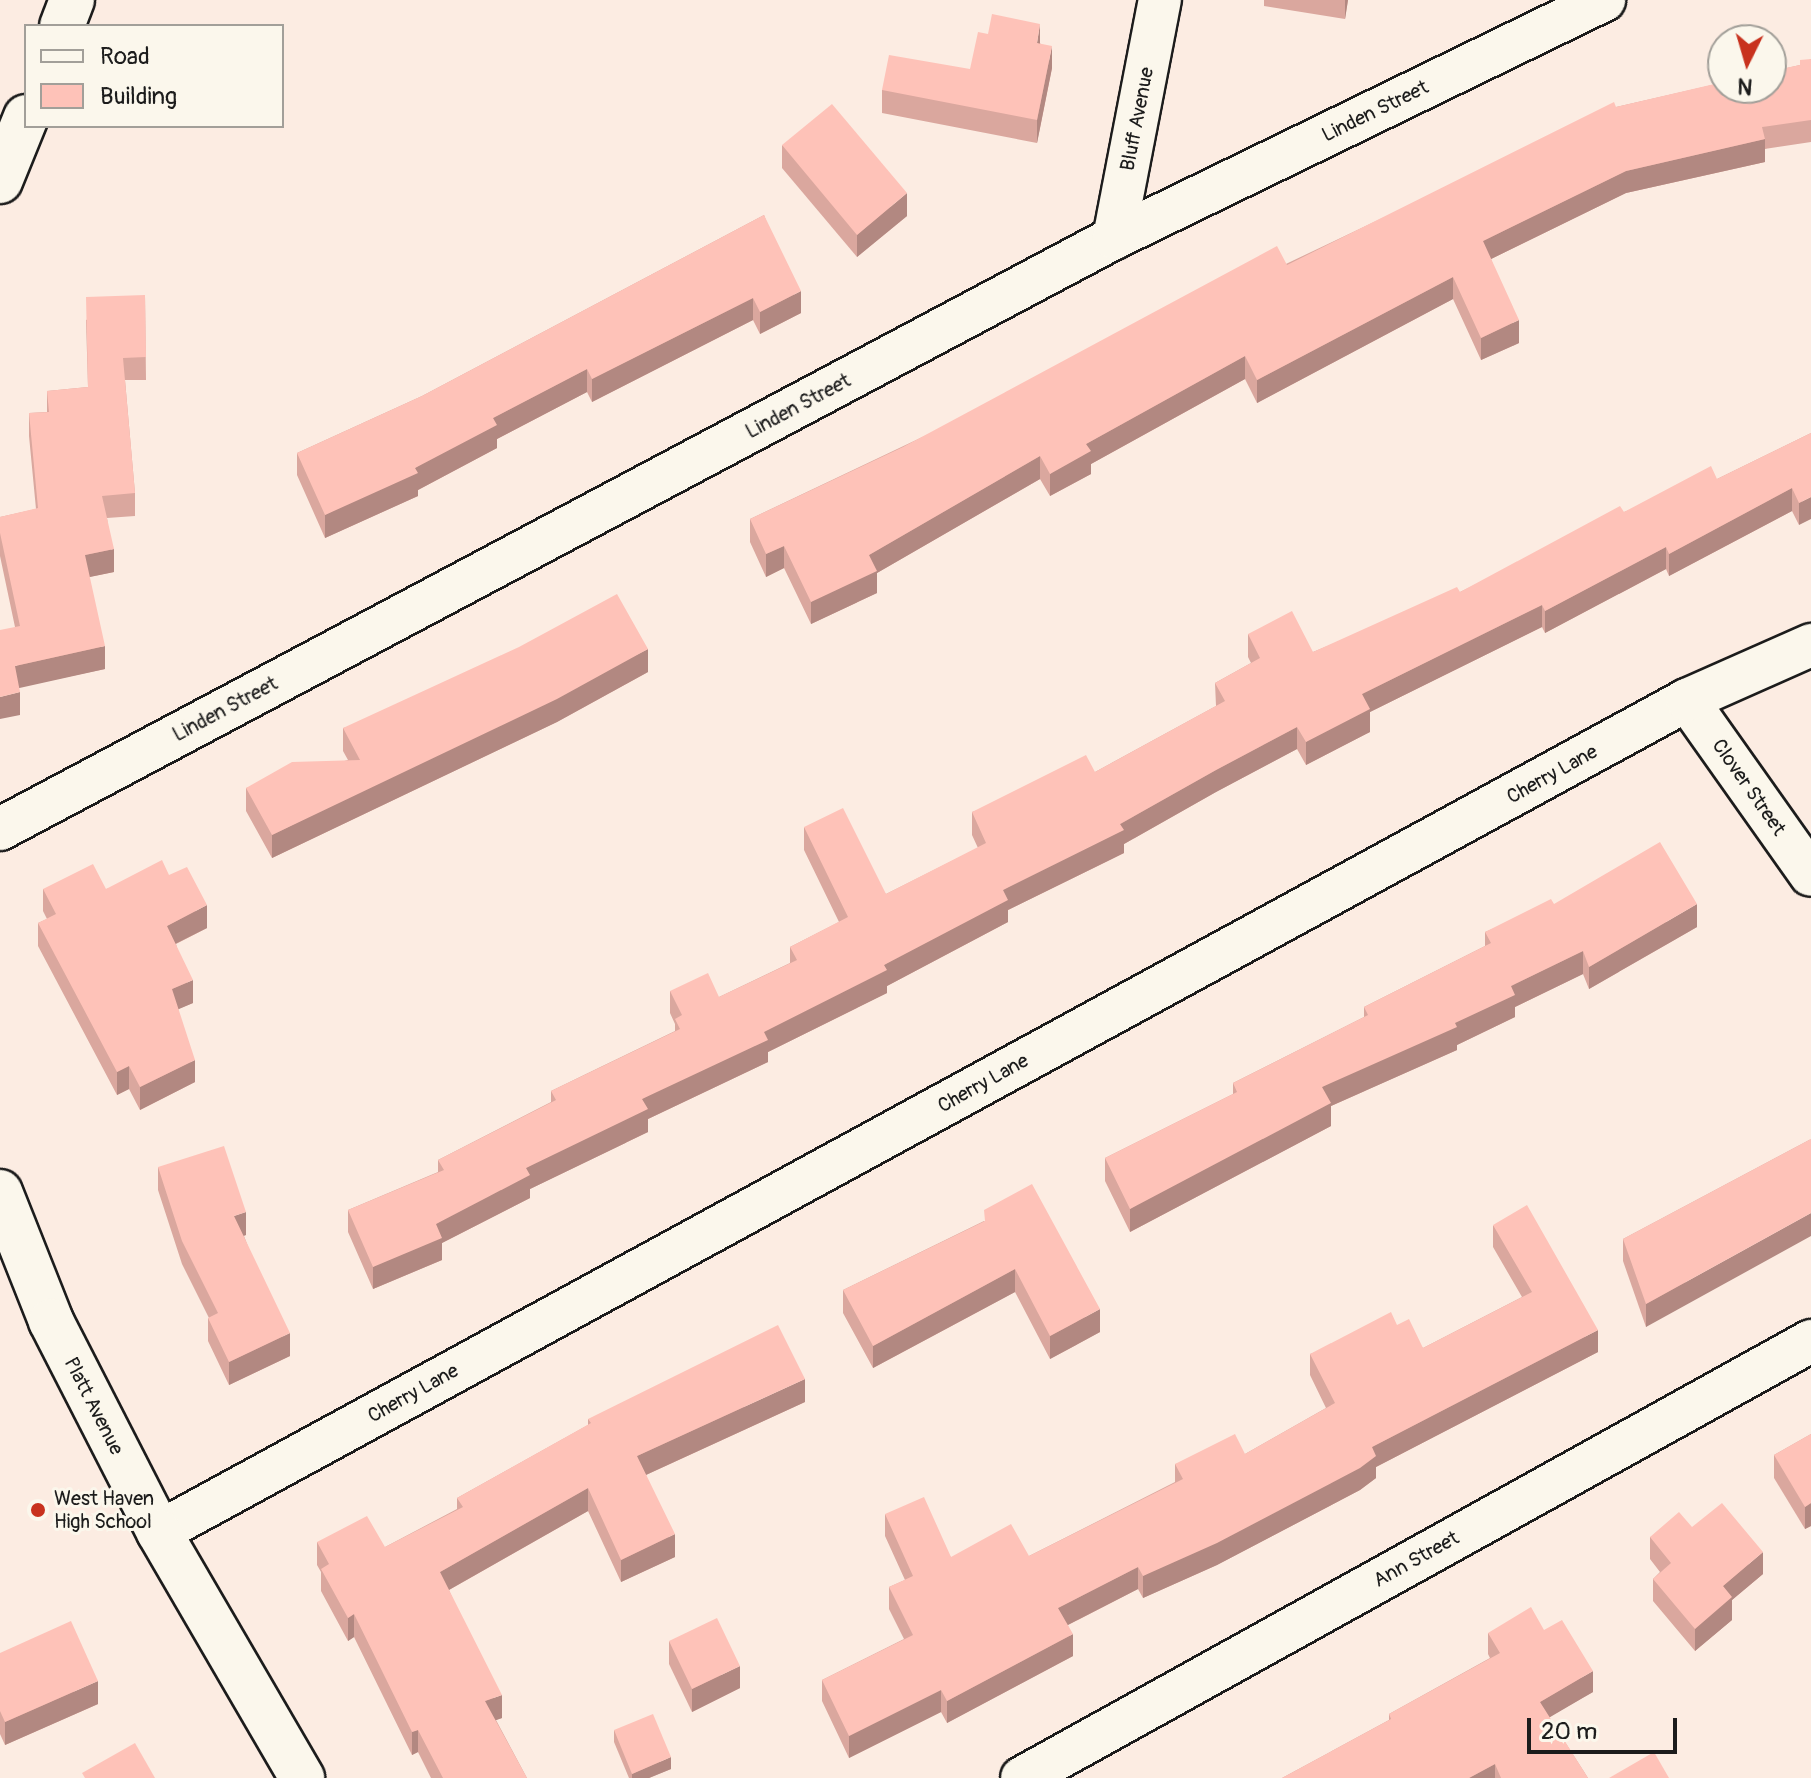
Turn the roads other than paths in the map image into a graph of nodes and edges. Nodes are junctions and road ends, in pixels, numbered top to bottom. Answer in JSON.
{"nodes":[{"id":1,"x":72,"y":0,"type":"edge"},
{"id":2,"x":1160,"y":0,"type":"edge"},
{"id":3,"x":1604,"y":0,"type":"edge"},
{"id":4,"x":63,"y":24,"type":"edge"},
{"id":5,"x":24,"y":122,"type":"edge"},
{"id":6,"x":0,"y":181,"type":"edge"},
{"id":7,"x":1114,"y":238,"type":"junction"},
{"id":8,"x":1811,"y":645,"type":"edge"},
{"id":9,"x":1687,"y":700,"type":"junction"},
{"id":10,"x":0,"y":829,"type":"edge"},
{"id":11,"x":1811,"y":875,"type":"edge"},
{"id":12,"x":0,"y":1192,"type":"edge"},
{"id":13,"x":1811,"y":1341,"type":"edge"},
{"id":14,"x":159,"y":1532,"type":"junction"},
{"id":15,"x":302,"y":1778,"type":"edge"},
{"id":16,"x":1022,"y":1778,"type":"edge"}],
"edges":[{"from":1,"to":4,"type":"main road"},
{"from":2,"to":7,"type":"street","name":"Bluff Avenue"},
{"from":3,"to":7,"type":"street","name":"Linden Street"},
{"from":5,"to":6,"type":"main road"},
{"from":7,"to":10,"type":"street","name":"Linden Street"},
{"from":8,"to":9,"type":"street","name":"Cherry Lane"},
{"from":9,"to":11,"type":"street","name":"Clover Street"},
{"from":9,"to":14,"type":"street","name":"Cherry Lane"},
{"from":12,"to":14,"type":"main road","name":"Platt Avenue"},
{"from":13,"to":16,"type":"street","name":"Ann Street"},
{"from":14,"to":15,"type":"main road","name":"Platt Avenue"}]}
